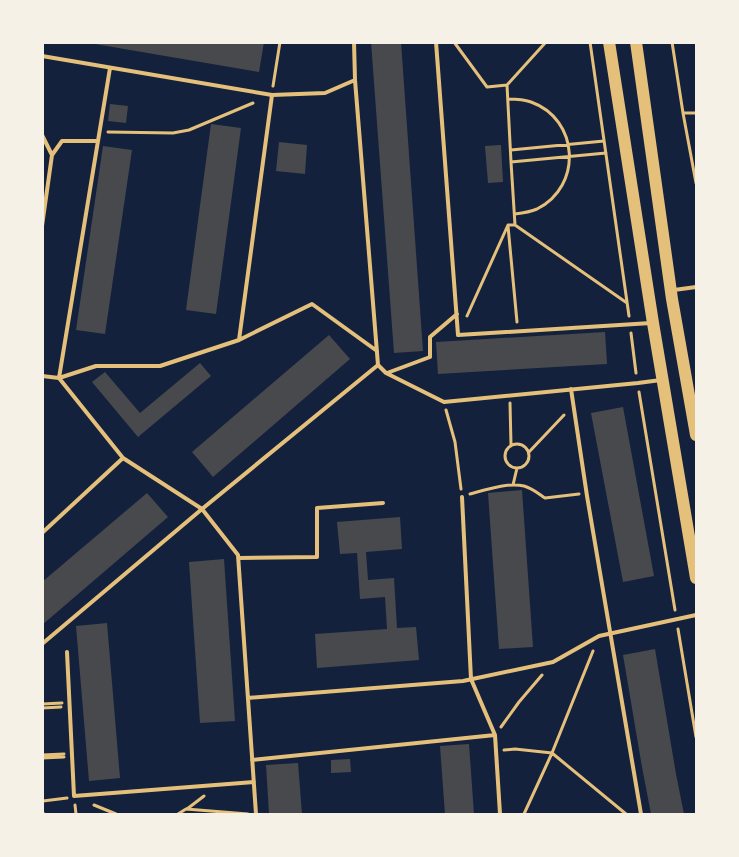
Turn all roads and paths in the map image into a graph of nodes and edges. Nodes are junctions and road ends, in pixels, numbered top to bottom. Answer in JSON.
{"nodes":[{"id":1,"x":280,"y":42,"type":"edge"},
{"id":2,"x":354,"y":42,"type":"edge"},
{"id":3,"x":436,"y":42,"type":"edge"},
{"id":4,"x":454,"y":42,"type":"edge"},
{"id":5,"x":546,"y":42,"type":"edge"},
{"id":6,"x":609,"y":42,"type":"edge"},
{"id":7,"x":636,"y":42,"type":"edge"},
{"id":8,"x":672,"y":42,"type":"edge"},
{"id":9,"x":42,"y":56,"type":"edge"},
{"id":10,"x":110,"y":68,"type":"junction"},
{"id":11,"x":355,"y":80,"type":"junction"},
{"id":12,"x":507,"y":85,"type":"junction"},
{"id":13,"x":272,"y":95,"type":"junction"},
{"id":14,"x":508,"y":99,"type":"junction"},
{"id":15,"x":683,"y":113,"type":"junction"},
{"id":16,"x":696,"y":113,"type":"edge"},
{"id":17,"x":42,"y":135,"type":"edge"},
{"id":18,"x":99,"y":135,"type":"junction"},
{"id":19,"x":98,"y":141,"type":"junction"},
{"id":20,"x":604,"y":141,"type":"dead end"},
{"id":21,"x":569,"y":145,"type":"junction"},
{"id":22,"x":511,"y":150,"type":"junction"},
{"id":23,"x":606,"y":153,"type":"dead end"},
{"id":24,"x":52,"y":155,"type":"junction"},
{"id":25,"x":570,"y":156,"type":"junction"},
{"id":26,"x":511,"y":162,"type":"junction"},
{"id":27,"x":696,"y":184,"type":"edge"},
{"id":28,"x":515,"y":214,"type":"junction"},
{"id":29,"x":508,"y":225,"type":"junction"},
{"id":30,"x":515,"y":225,"type":"junction"},
{"id":31,"x":42,"y":226,"type":"edge"},
{"id":32,"x":696,"y":287,"type":"edge"},
{"id":33,"x":671,"y":290,"type":"junction"},
{"id":34,"x":627,"y":303,"type":"dead end"},
{"id":35,"x":457,"y":314,"type":"junction"},
{"id":36,"x":653,"y":323,"type":"junction"},
{"id":37,"x":517,"y":331,"type":"junction"},
{"id":38,"x":458,"y":335,"type":"junction"},
{"id":39,"x":239,"y":340,"type":"junction"},
{"id":40,"x":377,"y":351,"type":"junction"},
{"id":41,"x":378,"y":365,"type":"junction"},
{"id":42,"x":386,"y":373,"type":"junction"},
{"id":43,"x":42,"y":376,"type":"edge"},
{"id":44,"x":59,"y":378,"type":"junction"},
{"id":45,"x":663,"y":380,"type":"junction"},
{"id":46,"x":571,"y":389,"type":"junction"},
{"id":47,"x":510,"y":395,"type":"junction"},
{"id":48,"x":444,"y":402,"type":"junction"},
{"id":49,"x":574,"y":405,"type":"junction"},
{"id":50,"x":696,"y":436,"type":"edge"},
{"id":51,"x":511,"y":445,"type":"junction"},
{"id":52,"x":529,"y":452,"type":"junction"},
{"id":53,"x":123,"y":458,"type":"junction"},
{"id":54,"x":517,"y":468,"type":"junction"},
{"id":55,"x":513,"y":485,"type":"junction"},
{"id":56,"x":586,"y":493,"type":"junction"},
{"id":57,"x":462,"y":497,"type":"junction"},
{"id":58,"x":383,"y":503,"type":"dead end"},
{"id":59,"x":202,"y":509,"type":"junction"},
{"id":60,"x":42,"y":533,"type":"edge"},
{"id":61,"x":239,"y":558,"type":"junction"},
{"id":62,"x":696,"y":578,"type":"edge"},
{"id":63,"x":696,"y":616,"type":"edge"},
{"id":64,"x":611,"y":634,"type":"junction"},
{"id":65,"x":599,"y":636,"type":"junction"},
{"id":66,"x":42,"y":644,"type":"edge"},
{"id":67,"x":67,"y":652,"type":"dead end"},
{"id":68,"x":553,"y":662,"type":"junction"},
{"id":69,"x":470,"y":679,"type":"junction"},
{"id":70,"x":248,"y":698,"type":"junction"},
{"id":71,"x":42,"y":704,"type":"edge"},
{"id":72,"x":69,"y":704,"type":"junction"},
{"id":73,"x":42,"y":708,"type":"edge"},
{"id":74,"x":495,"y":735,"type":"junction"},
{"id":75,"x":495,"y":750,"type":"junction"},
{"id":76,"x":552,"y":753,"type":"junction"},
{"id":77,"x":72,"y":755,"type":"junction"},
{"id":78,"x":42,"y":757,"type":"edge"},
{"id":79,"x":252,"y":760,"type":"junction"},
{"id":80,"x":254,"y":782,"type":"junction"},
{"id":81,"x":74,"y":796,"type":"junction"},
{"id":82,"x":42,"y":801,"type":"edge"},
{"id":83,"x":178,"y":814,"type":"edge"},
{"id":84,"x":256,"y":814,"type":"edge"},
{"id":85,"x":500,"y":814,"type":"edge"},
{"id":86,"x":524,"y":814,"type":"edge"},
{"id":87,"x":626,"y":814,"type":"edge"},
{"id":88,"x":641,"y":814,"type":"edge"}],
"edges":[{"from":1,"to":13,"type":"path"},
{"from":2,"to":11,"type":"lane"},
{"from":3,"to":35,"type":"lane"},
{"from":4,"to":12,"type":"path"},
{"from":5,"to":12,"type":"path"},
{"from":6,"to":36,"type":"main road"},
{"from":7,"to":33,"type":"main road"},
{"from":8,"to":15,"type":"path"},
{"from":9,"to":10,"type":"lane"},
{"from":10,"to":13,"type":"lane"},
{"from":10,"to":18,"type":"lane"},
{"from":11,"to":13,"type":"lane"},
{"from":11,"to":40,"type":"lane"},
{"from":12,"to":14,"type":"path"},
{"from":13,"to":18,"type":"path"},
{"from":13,"to":39,"type":"lane"},
{"from":14,"to":21,"type":"path"},
{"from":14,"to":22,"type":"path"},
{"from":15,"to":16,"type":"path"},
{"from":15,"to":27,"type":"path"},
{"from":17,"to":24,"type":"lane"},
{"from":18,"to":19,"type":"lane"},
{"from":19,"to":24,"type":"lane"},
{"from":19,"to":44,"type":"lane"},
{"from":20,"to":21,"type":"path"},
{"from":21,"to":22,"type":"path"},
{"from":21,"to":25,"type":"path"},
{"from":22,"to":26,"type":"path"},
{"from":23,"to":25,"type":"path"},
{"from":24,"to":31,"type":"lane"},
{"from":25,"to":26,"type":"path"},
{"from":25,"to":28,"type":"path"},
{"from":26,"to":28,"type":"path"},
{"from":28,"to":30,"type":"path"},
{"from":29,"to":30,"type":"path"},
{"from":29,"to":37,"type":"path"},
{"from":29,"to":38,"type":"path"},
{"from":30,"to":34,"type":"path"},
{"from":32,"to":33,"type":"lane"},
{"from":33,"to":50,"type":"main road"},
{"from":35,"to":38,"type":"lane"},
{"from":35,"to":42,"type":"lane"},
{"from":36,"to":37,"type":"lane"},
{"from":36,"to":45,"type":"main road"},
{"from":37,"to":38,"type":"lane"},
{"from":39,"to":40,"type":"lane"},
{"from":39,"to":44,"type":"lane"},
{"from":40,"to":41,"type":"lane"},
{"from":41,"to":42,"type":"lane"},
{"from":41,"to":59,"type":"lane"},
{"from":42,"to":48,"type":"lane"},
{"from":43,"to":44,"type":"lane"},
{"from":44,"to":53,"type":"lane"},
{"from":45,"to":46,"type":"lane"},
{"from":45,"to":62,"type":"main road"},
{"from":46,"to":47,"type":"lane"},
{"from":46,"to":49,"type":"lane"},
{"from":47,"to":48,"type":"lane"},
{"from":47,"to":51,"type":"path"},
{"from":48,"to":57,"type":"path"},
{"from":49,"to":52,"type":"path"},
{"from":49,"to":56,"type":"lane"},
{"from":51,"to":52,"type":"path"},
{"from":51,"to":54,"type":"path"},
{"from":52,"to":54,"type":"path"},
{"from":53,"to":59,"type":"lane"},
{"from":53,"to":60,"type":"lane"},
{"from":54,"to":55,"type":"path"},
{"from":55,"to":56,"type":"path"},
{"from":55,"to":57,"type":"path"},
{"from":56,"to":64,"type":"lane"},
{"from":57,"to":69,"type":"lane"},
{"from":58,"to":61,"type":"lane"},
{"from":59,"to":61,"type":"lane"},
{"from":59,"to":66,"type":"lane"},
{"from":61,"to":70,"type":"lane"},
{"from":63,"to":64,"type":"lane"},
{"from":64,"to":65,"type":"lane"},
{"from":64,"to":88,"type":"lane"},
{"from":65,"to":68,"type":"lane"},
{"from":65,"to":76,"type":"path"},
{"from":67,"to":72,"type":"lane"},
{"from":68,"to":69,"type":"lane"},
{"from":68,"to":74,"type":"path"},
{"from":69,"to":70,"type":"lane"},
{"from":69,"to":74,"type":"lane"},
{"from":70,"to":79,"type":"lane"},
{"from":71,"to":72,"type":"path"},
{"from":72,"to":73,"type":"path"},
{"from":72,"to":77,"type":"lane"},
{"from":74,"to":75,"type":"lane"},
{"from":74,"to":79,"type":"lane"},
{"from":75,"to":76,"type":"path"},
{"from":75,"to":85,"type":"lane"},
{"from":76,"to":86,"type":"path"},
{"from":76,"to":87,"type":"path"},
{"from":77,"to":78,"type":"path"},
{"from":77,"to":81,"type":"lane"},
{"from":79,"to":80,"type":"lane"},
{"from":80,"to":81,"type":"lane"},
{"from":80,"to":84,"type":"lane"},
{"from":81,"to":82,"type":"path"},
{"from":83,"to":84,"type":"path"}]}
